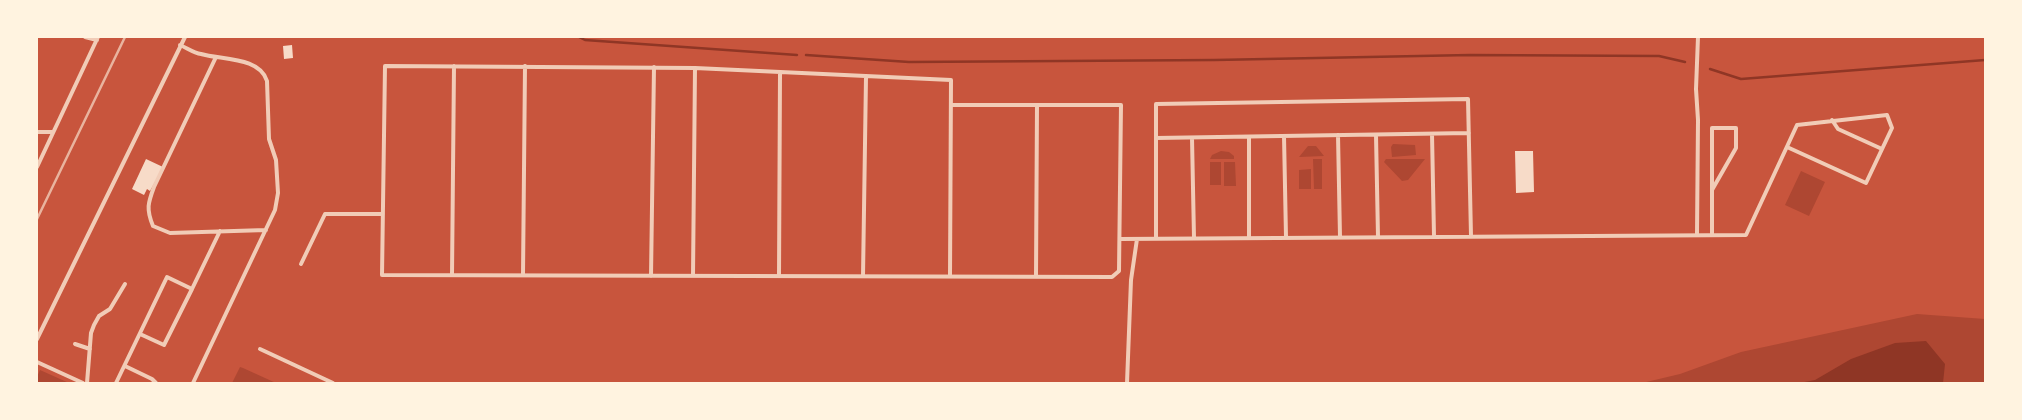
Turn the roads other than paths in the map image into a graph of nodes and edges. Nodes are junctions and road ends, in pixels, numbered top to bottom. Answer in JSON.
{"nodes":[{"id":1,"x":85,"y":37,"type":"edge"},
{"id":2,"x":184,"y":37,"type":"edge"},
{"id":3,"x":1698,"y":37,"type":"edge"},
{"id":4,"x":97,"y":39,"type":"edge"},
{"id":5,"x":180,"y":45,"type":"junction"},
{"id":6,"x":216,"y":58,"type":"junction"},
{"id":7,"x":454,"y":66,"type":"junction"},
{"id":8,"x":525,"y":66,"type":"junction"},
{"id":9,"x":654,"y":67,"type":"junction"},
{"id":10,"x":695,"y":68,"type":"junction"},
{"id":11,"x":780,"y":73,"type":"junction"},
{"id":12,"x":866,"y":77,"type":"junction"},
{"id":13,"x":952,"y":105,"type":"junction"},
{"id":14,"x":1037,"y":105,"type":"junction"},
{"id":15,"x":1832,"y":120,"type":"junction"},
{"id":16,"x":37,"y":132,"type":"edge"},
{"id":17,"x":53,"y":132,"type":"junction"},
{"id":18,"x":1469,"y":133,"type":"junction"},
{"id":19,"x":1432,"y":134,"type":"junction"},
{"id":20,"x":1338,"y":135,"type":"junction"},
{"id":21,"x":1376,"y":135,"type":"junction"},
{"id":22,"x":1284,"y":136,"type":"junction"},
{"id":23,"x":1249,"y":137,"type":"junction"},
{"id":24,"x":1156,"y":138,"type":"junction"},
{"id":25,"x":1192,"y":138,"type":"junction"},
{"id":26,"x":1787,"y":148,"type":"junction"},
{"id":27,"x":1882,"y":150,"type":"junction"},
{"id":28,"x":37,"y":167,"type":"edge"},
{"id":29,"x":1712,"y":190,"type":"junction"},
{"id":30,"x":383,"y":214,"type":"junction"},
{"id":31,"x":266,"y":230,"type":"junction"},
{"id":32,"x":220,"y":231,"type":"junction"},
{"id":33,"x":1697,"y":234,"type":"junction"},
{"id":34,"x":1712,"y":234,"type":"junction"},
{"id":35,"x":1378,"y":236,"type":"junction"},
{"id":36,"x":1434,"y":236,"type":"junction"},
{"id":37,"x":1471,"y":236,"type":"junction"},
{"id":38,"x":1286,"y":237,"type":"junction"},
{"id":39,"x":1340,"y":237,"type":"junction"},
{"id":40,"x":1137,"y":238,"type":"junction"},
{"id":41,"x":1156,"y":238,"type":"junction"},
{"id":42,"x":1194,"y":238,"type":"junction"},
{"id":43,"x":1249,"y":238,"type":"junction"},
{"id":44,"x":1120,"y":239,"type":"junction"},
{"id":45,"x":301,"y":264,"type":"dead end"},
{"id":46,"x":452,"y":275,"type":"junction"},
{"id":47,"x":524,"y":275,"type":"junction"},
{"id":48,"x":651,"y":276,"type":"junction"},
{"id":49,"x":693,"y":276,"type":"junction"},
{"id":50,"x":779,"y":276,"type":"junction"},
{"id":51,"x":863,"y":276,"type":"junction"},
{"id":52,"x":950,"y":276,"type":"junction"},
{"id":53,"x":1036,"y":276,"type":"junction"},
{"id":54,"x":125,"y":284,"type":"dead end"},
{"id":55,"x":192,"y":289,"type":"junction"},
{"id":56,"x":140,"y":334,"type":"junction"},
{"id":57,"x":37,"y":339,"type":"edge"},
{"id":58,"x":75,"y":344,"type":"dead end"},
{"id":59,"x":90,"y":349,"type":"junction"},
{"id":60,"x":260,"y":349,"type":"dead end"},
{"id":61,"x":37,"y":362,"type":"edge"},
{"id":62,"x":125,"y":366,"type":"junction"},
{"id":63,"x":83,"y":383,"type":"edge"},
{"id":64,"x":87,"y":383,"type":"edge"},
{"id":65,"x":116,"y":383,"type":"edge"},
{"id":66,"x":156,"y":383,"type":"edge"},
{"id":67,"x":193,"y":383,"type":"edge"},
{"id":68,"x":333,"y":383,"type":"edge"},
{"id":69,"x":1127,"y":383,"type":"edge"}],
"edges":[{"from":1,"to":4,"type":"street"},
{"from":2,"to":5,"type":"street"},
{"from":3,"to":33,"type":"street"},
{"from":4,"to":17,"type":"street"},
{"from":5,"to":6,"type":"street"},
{"from":5,"to":57,"type":"street"},
{"from":6,"to":31,"type":"street"},
{"from":6,"to":32,"type":"street"},
{"from":7,"to":8,"type":"street"},
{"from":7,"to":30,"type":"street"},
{"from":7,"to":46,"type":"street"},
{"from":8,"to":9,"type":"street"},
{"from":8,"to":47,"type":"street"},
{"from":9,"to":10,"type":"street"},
{"from":9,"to":48,"type":"street"},
{"from":10,"to":11,"type":"street"},
{"from":10,"to":49,"type":"street"},
{"from":11,"to":12,"type":"street"},
{"from":11,"to":50,"type":"street"},
{"from":12,"to":13,"type":"street"},
{"from":12,"to":51,"type":"street"},
{"from":13,"to":14,"type":"street"},
{"from":13,"to":52,"type":"street"},
{"from":14,"to":44,"type":"street"},
{"from":14,"to":53,"type":"street"},
{"from":15,"to":26,"type":"street"},
{"from":15,"to":27,"type":"street"},
{"from":15,"to":27,"type":"street"},
{"from":16,"to":17,"type":"street"},
{"from":17,"to":28,"type":"street"},
{"from":18,"to":19,"type":"street"},
{"from":18,"to":24,"type":"street"},
{"from":18,"to":37,"type":"street"},
{"from":19,"to":21,"type":"street"},
{"from":19,"to":36,"type":"street"},
{"from":20,"to":21,"type":"street"},
{"from":20,"to":22,"type":"street"},
{"from":20,"to":39,"type":"street"},
{"from":21,"to":35,"type":"street"},
{"from":22,"to":23,"type":"street"},
{"from":22,"to":38,"type":"street"},
{"from":23,"to":25,"type":"street"},
{"from":23,"to":43,"type":"street"},
{"from":24,"to":25,"type":"street"},
{"from":24,"to":41,"type":"street"},
{"from":25,"to":42,"type":"street"},
{"from":26,"to":27,"type":"street"},
{"from":26,"to":34,"type":"street"},
{"from":29,"to":29,"type":"street"},
{"from":29,"to":34,"type":"street"},
{"from":30,"to":45,"type":"street"},
{"from":30,"to":46,"type":"street"},
{"from":31,"to":32,"type":"street"},
{"from":31,"to":67,"type":"street"},
{"from":32,"to":55,"type":"street"},
{"from":33,"to":34,"type":"street"},
{"from":33,"to":37,"type":"street"},
{"from":35,"to":36,"type":"street"},
{"from":35,"to":39,"type":"street"},
{"from":36,"to":37,"type":"street"},
{"from":38,"to":39,"type":"street"},
{"from":38,"to":43,"type":"street"},
{"from":40,"to":41,"type":"street"},
{"from":40,"to":44,"type":"street"},
{"from":40,"to":69,"type":"street"},
{"from":41,"to":42,"type":"street"},
{"from":42,"to":43,"type":"street"},
{"from":44,"to":53,"type":"street"},
{"from":46,"to":47,"type":"street"},
{"from":47,"to":48,"type":"street"},
{"from":48,"to":49,"type":"street"},
{"from":49,"to":50,"type":"street"},
{"from":50,"to":51,"type":"street"},
{"from":51,"to":52,"type":"street"},
{"from":52,"to":53,"type":"street"},
{"from":54,"to":59,"type":"street"},
{"from":55,"to":56,"type":"street"},
{"from":55,"to":56,"type":"street"},
{"from":56,"to":62,"type":"street"},
{"from":58,"to":59,"type":"street"},
{"from":59,"to":64,"type":"street"},
{"from":60,"to":68,"type":"street"},
{"from":61,"to":63,"type":"street"},
{"from":62,"to":65,"type":"street"},
{"from":62,"to":66,"type":"street"}]}
